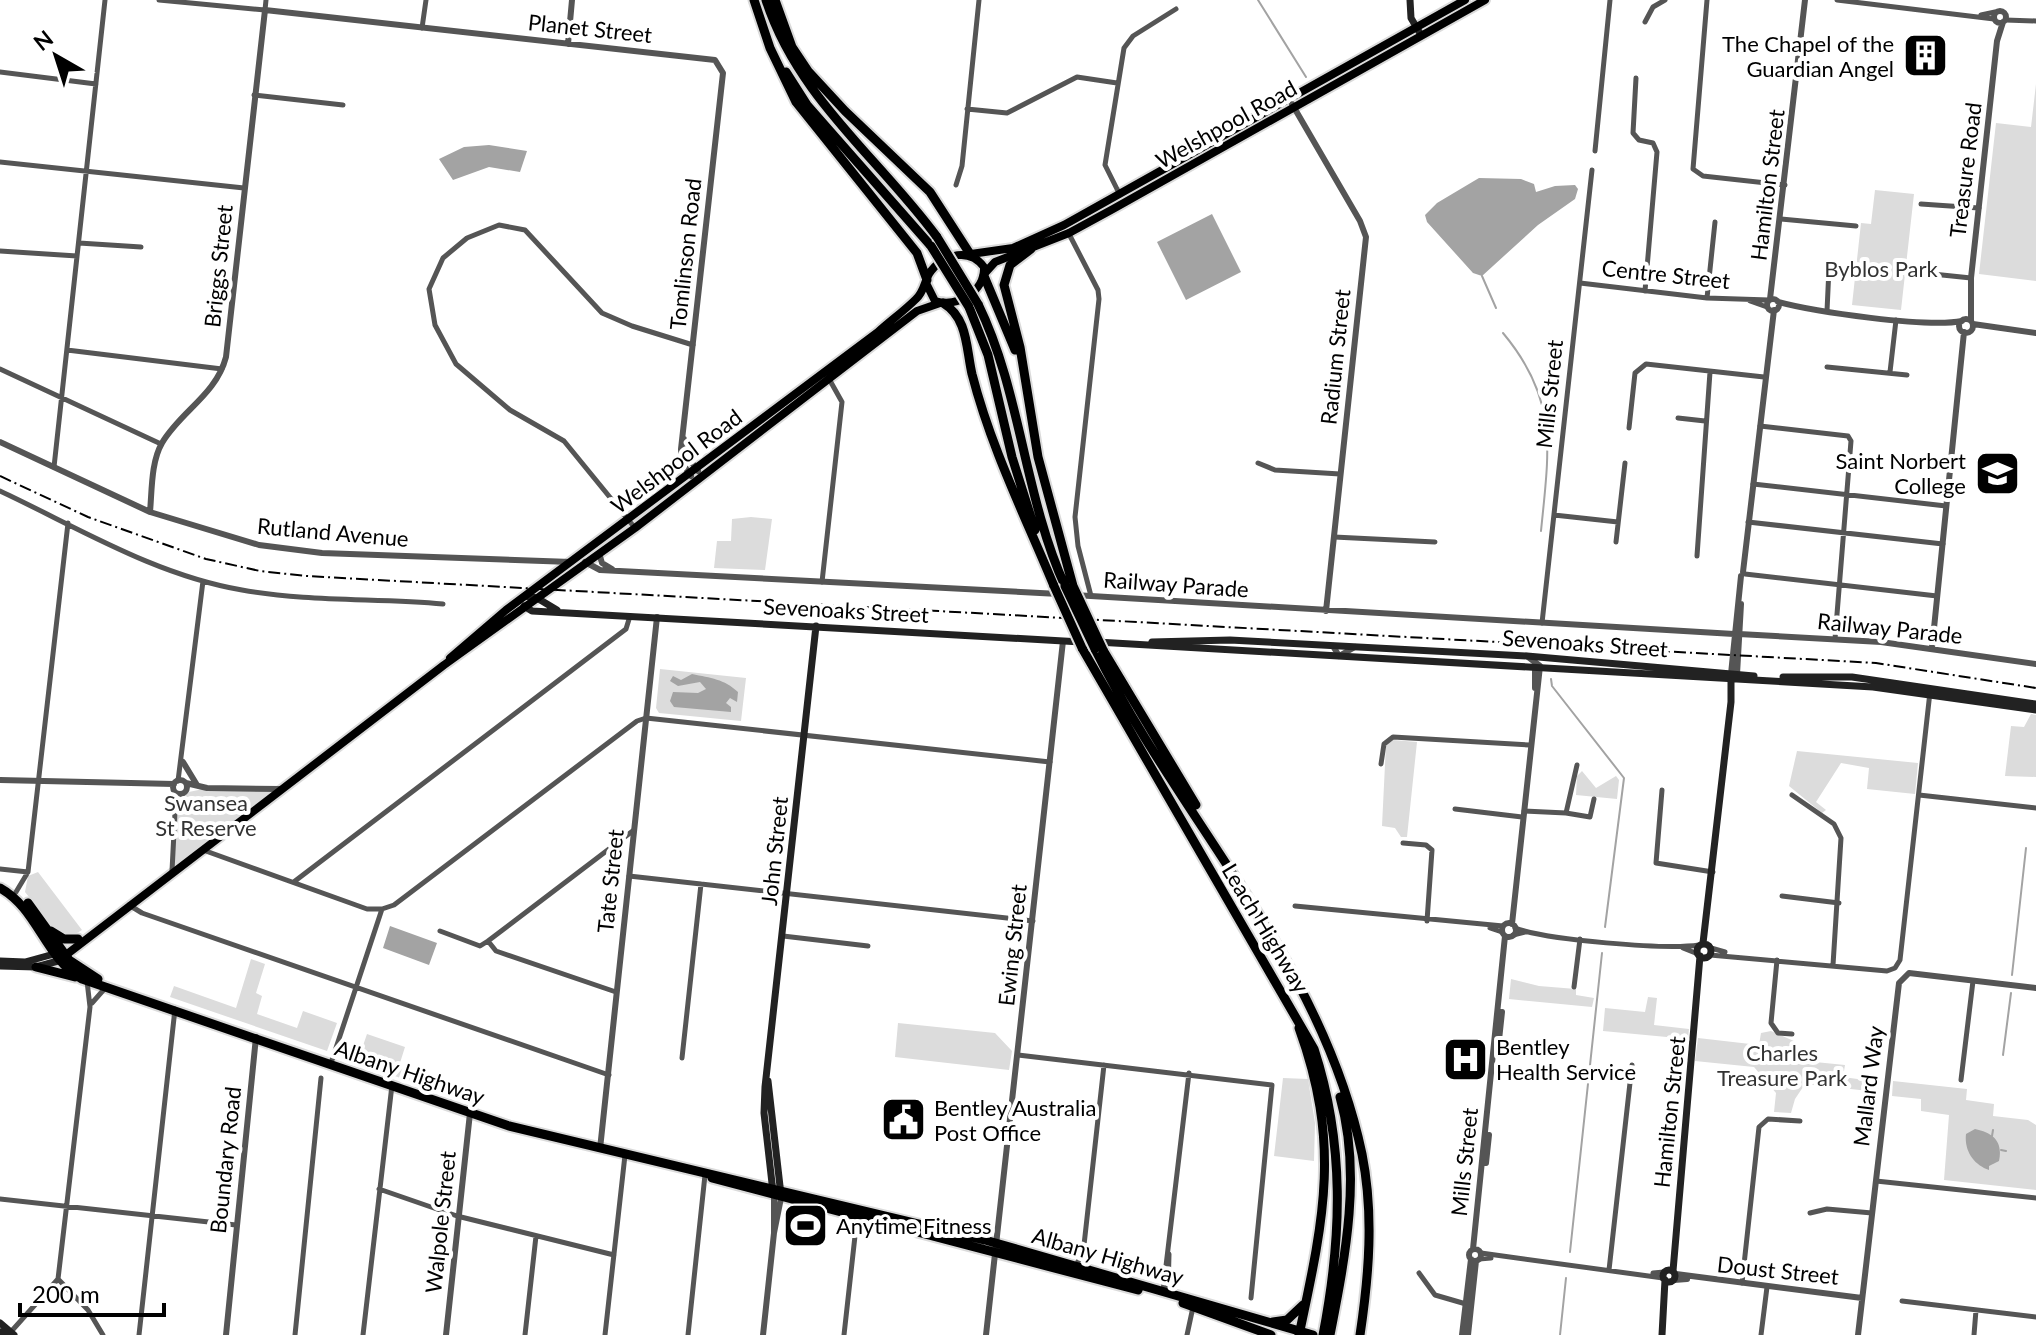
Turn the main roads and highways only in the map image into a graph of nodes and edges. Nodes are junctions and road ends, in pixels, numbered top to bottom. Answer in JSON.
{"nodes":[{"id":1,"x":754,"y":0,"type":"edge"},
{"id":2,"x":766,"y":0,"type":"edge"},
{"id":3,"x":775,"y":0,"type":"edge"},
{"id":4,"x":1410,"y":0,"type":"edge"},
{"id":5,"x":1465,"y":0,"type":"edge"},
{"id":6,"x":1485,"y":0,"type":"edge"},
{"id":7,"x":761,"y":22,"type":"junction"},
{"id":8,"x":1418,"y":31,"type":"junction"},
{"id":9,"x":1122,"y":199,"type":"junction"},
{"id":10,"x":1113,"y":209,"type":"junction"},
{"id":11,"x":1092,"y":210,"type":"junction"},
{"id":12,"x":1066,"y":229,"type":"junction"},
{"id":13,"x":934,"y":241,"type":"junction"},
{"id":14,"x":1031,"y":249,"type":"junction"},
{"id":15,"x":970,"y":254,"type":"junction"},
{"id":16,"x":984,"y":275,"type":"junction"},
{"id":17,"x":926,"y":282,"type":"junction"},
{"id":18,"x":942,"y":303,"type":"junction"},
{"id":19,"x":973,"y":306,"type":"junction"},
{"id":20,"x":1031,"y":416,"type":"junction"},
{"id":21,"x":696,"y":476,"type":"junction"},
{"id":22,"x":1048,"y":572,"type":"junction"},
{"id":23,"x":1064,"y":586,"type":"junction"},
{"id":24,"x":537,"y":598,"type":"junction"},
{"id":25,"x":523,"y":601,"type":"junction"},
{"id":26,"x":559,"y":611,"type":"junction"},
{"id":27,"x":816,"y":626,"type":"junction"},
{"id":28,"x":1130,"y":644,"type":"junction"},
{"id":29,"x":1099,"y":649,"type":"junction"},
{"id":30,"x":1108,"y":659,"type":"junction"},
{"id":31,"x":1734,"y":677,"type":"junction"},
{"id":32,"x":1930,"y":690,"type":"junction"},
{"id":33,"x":2036,"y":704,"type":"edge"},
{"id":34,"x":2036,"y":710,"type":"edge"},
{"id":35,"x":1141,"y":729,"type":"junction"},
{"id":36,"x":0,"y":881,"type":"edge"},
{"id":37,"x":0,"y":888,"type":"edge"},
{"id":38,"x":43,"y":923,"type":"junction"},
{"id":39,"x":82,"y":938,"type":"junction"},
{"id":40,"x":1282,"y":953,"type":"junction"},
{"id":41,"x":60,"y":955,"type":"junction"},
{"id":42,"x":0,"y":963,"type":"edge"},
{"id":43,"x":36,"y":967,"type":"junction"},
{"id":44,"x":84,"y":980,"type":"junction"},
{"id":45,"x":108,"y":986,"type":"junction"},
{"id":46,"x":1289,"y":1002,"type":"junction"},
{"id":47,"x":1319,"y":1024,"type":"junction"},
{"id":48,"x":777,"y":1193,"type":"junction"},
{"id":49,"x":996,"y":1248,"type":"junction"},
{"id":50,"x":1305,"y":1303,"type":"junction"},
{"id":51,"x":1364,"y":1308,"type":"junction"},
{"id":52,"x":1330,"y":1320,"type":"junction"},
{"id":53,"x":1273,"y":1322,"type":"junction"},
{"id":54,"x":0,"y":1323,"type":"edge"},
{"id":55,"x":1300,"y":1333,"type":"edge"},
{"id":56,"x":8,"y":1334,"type":"edge"},
{"id":57,"x":1271,"y":1335,"type":"edge"},
{"id":58,"x":1313,"y":1335,"type":"edge"},
{"id":59,"x":1323,"y":1335,"type":"edge"},
{"id":60,"x":1330,"y":1335,"type":"edge"},
{"id":61,"x":1360,"y":1335,"type":"edge"},
{"id":62,"x":1366,"y":1335,"type":"edge"},
{"id":63,"x":1662,"y":1335,"type":"edge"}],
"edges":[{"from":1,"to":7,"type":"highway"},
{"from":2,"to":13,"type":"highway"},
{"from":3,"to":15,"type":"highway"},
{"from":4,"to":8,"type":"main road"},
{"from":5,"to":8,"type":"main road","name":"Welshpool Road"},
{"from":6,"to":8,"type":"main road","name":"Welshpool Road"},
{"from":7,"to":13,"type":"highway"},
{"from":7,"to":17,"type":"highway"},
{"from":8,"to":9,"type":"main road","name":"Welshpool Road"},
{"from":9,"to":10,"type":"main road","name":"Welshpool Road"},
{"from":9,"to":11,"type":"main road","name":"Welshpool Road"},
{"from":10,"to":11,"type":"main road"},
{"from":10,"to":12,"type":"main road","name":"Welshpool Road"},
{"from":11,"to":12,"type":"main road","name":"Welshpool Road"},
{"from":12,"to":14,"type":"main road","name":"Welshpool Road"},
{"from":12,"to":15,"type":"main road","name":"Welshpool Road"},
{"from":13,"to":19,"type":"highway","bridge":true},
{"from":14,"to":16,"type":"main road","name":"Welshpool Road"},
{"from":14,"to":20,"type":"highway"},
{"from":15,"to":16,"type":"main road"},
{"from":15,"to":17,"type":"main road"},
{"from":16,"to":18,"type":"main road"},
{"from":16,"to":20,"type":"highway"},
{"from":17,"to":18,"type":"main road"},
{"from":17,"to":21,"type":"main road","name":"Welshpool Road"},
{"from":18,"to":21,"type":"main road","name":"Welshpool Road"},
{"from":18,"to":22,"type":"highway"},
{"from":19,"to":22,"type":"highway"},
{"from":19,"to":23,"type":"highway"},
{"from":20,"to":23,"type":"highway"},
{"from":21,"to":24,"type":"main road","name":"Welshpool Road"},
{"from":21,"to":25,"type":"main road","name":"Welshpool Road"},
{"from":22,"to":23,"type":"highway","name":"Leach Highway"},
{"from":23,"to":29,"type":"highway","bridge":true},
{"from":23,"to":46,"type":"highway","name":"Leach Highway","bridge":true},
{"from":24,"to":25,"type":"main road","name":"Welshpool Road"},
{"from":24,"to":26,"type":"main road","name":"Sevenoaks Street"},
{"from":25,"to":26,"type":"main road","name":"Sevenoaks Street"},
{"from":25,"to":39,"type":"main road","name":"Welshpool Road"},
{"from":26,"to":27,"type":"main road","name":"Sevenoaks Street"},
{"from":27,"to":28,"type":"main road","name":"Sevenoaks Street"},
{"from":27,"to":48,"type":"main road","name":"John Street"},
{"from":28,"to":31,"type":"main road","name":"Sevenoaks Street"},
{"from":28,"to":31,"type":"main road","name":"Sevenoaks Street"},
{"from":29,"to":30,"type":"highway"},
{"from":29,"to":35,"type":"highway"},
{"from":30,"to":35,"type":"highway"},
{"from":30,"to":40,"type":"highway"},
{"from":31,"to":32,"type":"main road","name":"Sevenoaks Street"},
{"from":31,"to":63,"type":"main road","name":"Hamilton Street"},
{"from":32,"to":33,"type":"main road","name":"Sevenoaks Street"},
{"from":32,"to":34,"type":"main road","name":"Sevenoaks Street"},
{"from":35,"to":40,"type":"highway"},
{"from":36,"to":38,"type":"highway"},
{"from":37,"to":41,"type":"highway"},
{"from":38,"to":39,"type":"highway"},
{"from":38,"to":41,"type":"highway"},
{"from":39,"to":41,"type":"main road","name":"Welshpool Road"},
{"from":40,"to":47,"type":"highway"},
{"from":41,"to":42,"type":"main road"},
{"from":41,"to":43,"type":"main road"},
{"from":41,"to":44,"type":"highway"},
{"from":41,"to":45,"type":"highway"},
{"from":42,"to":43,"type":"main road"},
{"from":43,"to":44,"type":"highway"},
{"from":44,"to":45,"type":"highway"},
{"from":45,"to":48,"type":"highway","name":"Albany Highway"},
{"from":46,"to":50,"type":"highway"},
{"from":46,"to":52,"type":"highway","name":"Leach Highway"},
{"from":47,"to":51,"type":"highway"},
{"from":47,"to":52,"type":"highway"},
{"from":48,"to":49,"type":"highway","name":"Albany Highway"},
{"from":48,"to":49,"type":"highway","name":"Albany Highway"},
{"from":49,"to":53,"type":"highway","name":"Albany Highway"},
{"from":49,"to":57,"type":"highway","name":"Albany Highway"},
{"from":50,"to":53,"type":"highway"},
{"from":50,"to":55,"type":"highway"},
{"from":51,"to":61,"type":"highway"},
{"from":51,"to":62,"type":"highway"},
{"from":52,"to":59,"type":"highway","name":"Leach Highway"},
{"from":52,"to":60,"type":"highway","name":"Leach Highway"},
{"from":53,"to":55,"type":"highway","name":"Albany Highway"},
{"from":54,"to":56,"type":"main road"},
{"from":55,"to":58,"type":"highway","name":"Albany Highway"}]}
